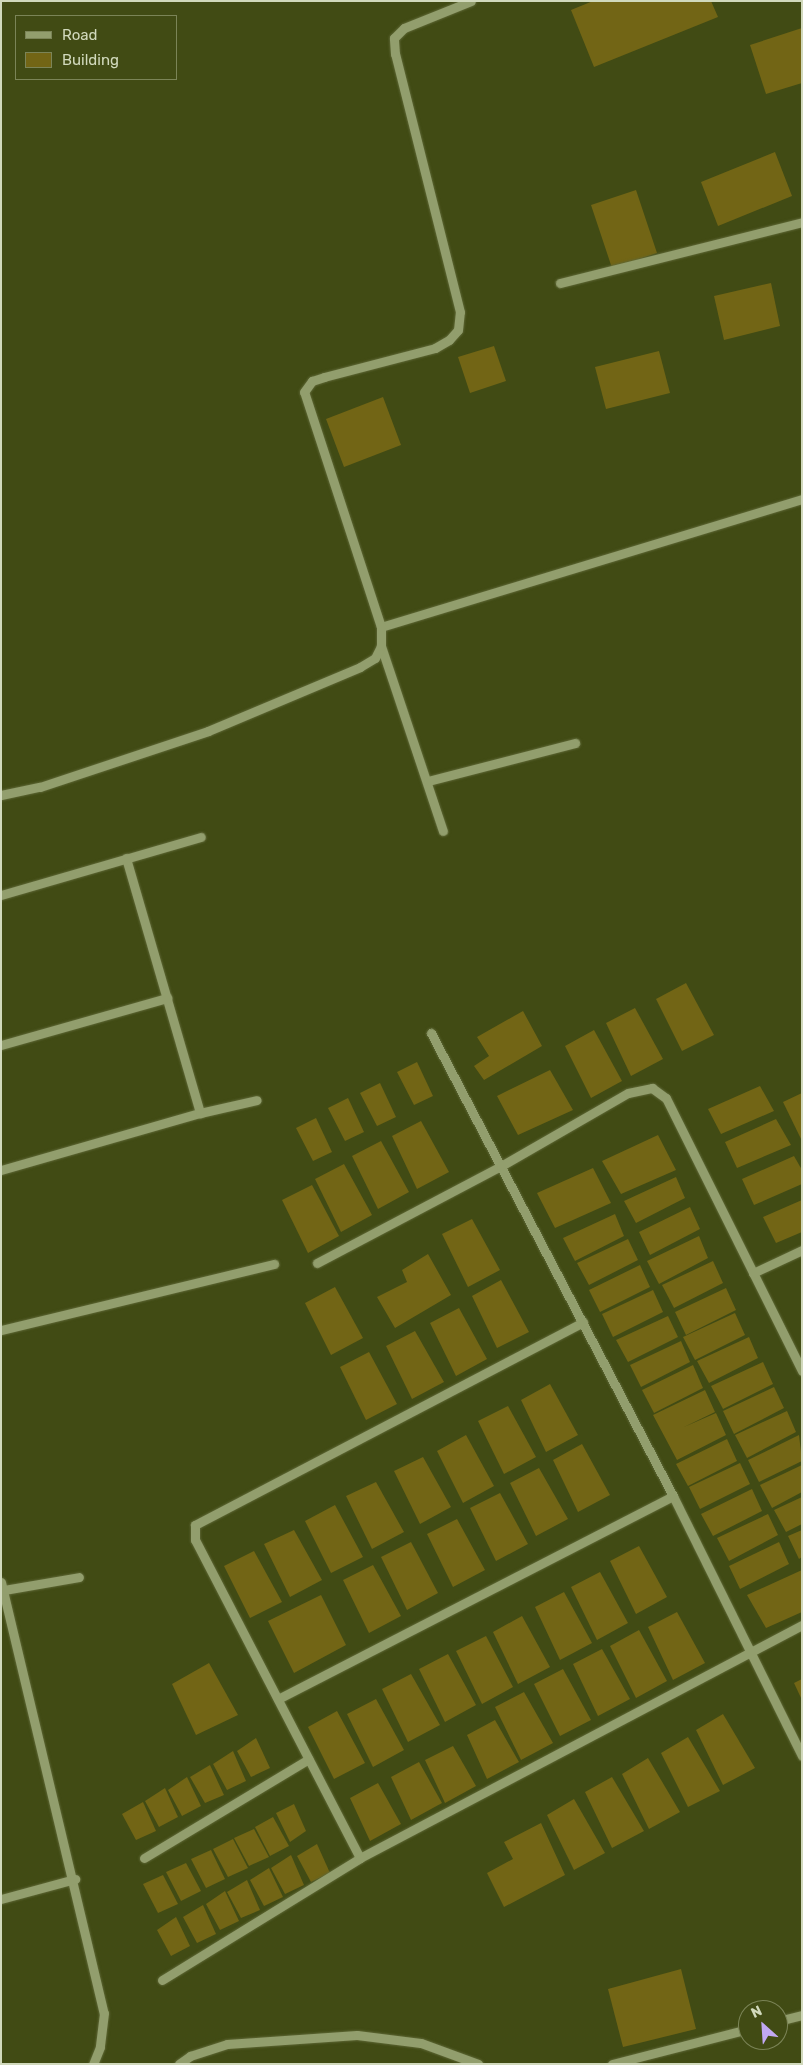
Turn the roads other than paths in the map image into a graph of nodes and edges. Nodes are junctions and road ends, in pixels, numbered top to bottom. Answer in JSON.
{"nodes":[{"id":1,"x":471,"y":1,"type":"edge"},
{"id":2,"x":802,"y":222,"type":"edge"},
{"id":3,"x":560,"y":282,"type":"dead end"},
{"id":4,"x":802,"y":499,"type":"edge"},
{"id":5,"x":381,"y":627,"type":"junction"},
{"id":6,"x":381,"y":646,"type":"junction"},
{"id":7,"x":575,"y":743,"type":"dead end"},
{"id":8,"x":428,"y":781,"type":"junction"},
{"id":9,"x":1,"y":795,"type":"edge"},
{"id":10,"x":443,"y":831,"type":"dead end"},
{"id":11,"x":201,"y":837,"type":"dead end"},
{"id":12,"x":126,"y":858,"type":"junction"},
{"id":13,"x":1,"y":895,"type":"edge"},
{"id":14,"x":167,"y":998,"type":"junction"},
{"id":15,"x":431,"y":1033,"type":"dead end"},
{"id":16,"x":1,"y":1045,"type":"edge"},
{"id":17,"x":257,"y":1100,"type":"dead end"},
{"id":18,"x":200,"y":1113,"type":"junction"},
{"id":19,"x":501,"y":1166,"type":"junction"},
{"id":20,"x":1,"y":1170,"type":"edge"},
{"id":21,"x":802,"y":1250,"type":"edge"},
{"id":22,"x":318,"y":1263,"type":"dead end"},
{"id":23,"x":274,"y":1264,"type":"dead end"},
{"id":24,"x":753,"y":1273,"type":"junction"},
{"id":25,"x":583,"y":1322,"type":"junction"},
{"id":26,"x":1,"y":1330,"type":"edge"},
{"id":27,"x":802,"y":1371,"type":"edge"},
{"id":28,"x":673,"y":1496,"type":"junction"},
{"id":29,"x":79,"y":1577,"type":"dead end"},
{"id":30,"x":2,"y":1586,"type":"edge"},
{"id":31,"x":802,"y":1625,"type":"edge"},
{"id":32,"x":748,"y":1653,"type":"junction"},
{"id":33,"x":278,"y":1699,"type":"junction"},
{"id":34,"x":802,"y":1756,"type":"edge"},
{"id":35,"x":309,"y":1759,"type":"junction"},
{"id":36,"x":144,"y":1858,"type":"dead end"},
{"id":37,"x":360,"y":1858,"type":"junction"},
{"id":38,"x":74,"y":1879,"type":"junction"},
{"id":39,"x":1,"y":1898,"type":"edge"},
{"id":40,"x":162,"y":1980,"type":"dead end"},
{"id":41,"x":802,"y":2015,"type":"edge"},
{"id":42,"x":788,"y":2018,"type":"edge"},
{"id":43,"x":738,"y":2032,"type":"edge"},
{"id":44,"x":93,"y":2064,"type":"edge"},
{"id":45,"x":180,"y":2064,"type":"edge"},
{"id":46,"x":478,"y":2064,"type":"edge"},
{"id":47,"x":612,"y":2064,"type":"edge"}],
"edges":[{"from":1,"to":5,"type":"street"},
{"from":2,"to":3,"type":"street"},
{"from":4,"to":5,"type":"street"},
{"from":5,"to":6,"type":"street"},
{"from":6,"to":8,"type":"street"},
{"from":6,"to":9,"type":"street"},
{"from":7,"to":8,"type":"street"},
{"from":8,"to":10,"type":"street"},
{"from":11,"to":12,"type":"street"},
{"from":12,"to":13,"type":"street"},
{"from":12,"to":14,"type":"street"},
{"from":14,"to":16,"type":"street"},
{"from":14,"to":18,"type":"street"},
{"from":15,"to":19,"type":"street"},
{"from":17,"to":18,"type":"street"},
{"from":18,"to":20,"type":"street"},
{"from":19,"to":22,"type":"street"},
{"from":19,"to":24,"type":"street"},
{"from":19,"to":25,"type":"street"},
{"from":21,"to":24,"type":"street"},
{"from":23,"to":26,"type":"street"},
{"from":24,"to":27,"type":"street"},
{"from":25,"to":28,"type":"street"},
{"from":25,"to":33,"type":"street"},
{"from":28,"to":32,"type":"street"},
{"from":28,"to":33,"type":"street"},
{"from":29,"to":30,"type":"street"},
{"from":30,"to":38,"type":"street"},
{"from":31,"to":32,"type":"street"},
{"from":32,"to":34,"type":"street"},
{"from":32,"to":37,"type":"street"},
{"from":33,"to":35,"type":"street"},
{"from":35,"to":36,"type":"street"},
{"from":35,"to":37,"type":"street"},
{"from":37,"to":40,"type":"street"},
{"from":38,"to":39,"type":"street"},
{"from":38,"to":44,"type":"street"},
{"from":41,"to":42,"type":"street"},
{"from":43,"to":47,"type":"street"},
{"from":45,"to":46,"type":"street"}]}
